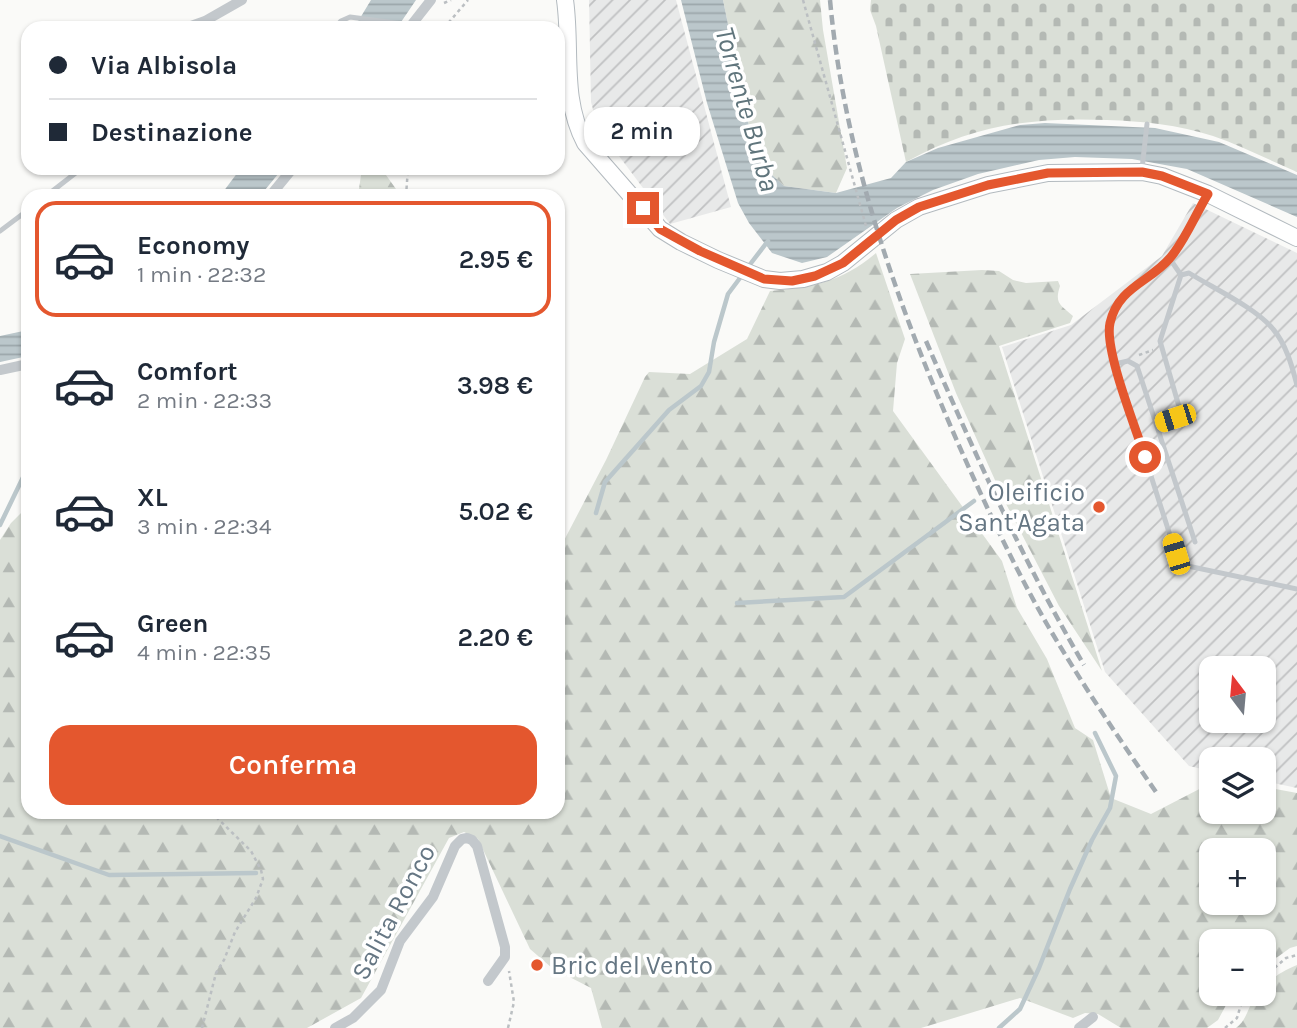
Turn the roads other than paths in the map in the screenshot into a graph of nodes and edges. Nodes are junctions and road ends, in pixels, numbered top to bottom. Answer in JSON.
{"nodes":[{"id":1,"x":242,"y":0,"type":"edge"},
{"id":2,"x":431,"y":0,"type":"edge"},
{"id":3,"x":565,"y":0,"type":"edge"},
{"id":4,"x":205,"y":21,"type":"edge"},
{"id":5,"x":341,"y":21,"type":"edge"},
{"id":6,"x":375,"y":21,"type":"edge"},
{"id":7,"x":412,"y":21,"type":"edge"},
{"id":8,"x":1147,"y":124,"type":"dead end"},
{"id":9,"x":1142,"y":168,"type":"junction"},
{"id":10,"x":73,"y":175,"type":"edge"},
{"id":11,"x":287,"y":175,"type":"edge"},
{"id":12,"x":55,"y":189,"type":"edge"},
{"id":13,"x":276,"y":189,"type":"edge"},
{"id":14,"x":1208,"y":194,"type":"junction"},
{"id":15,"x":21,"y":216,"type":"edge"},
{"id":16,"x":0,"y":232,"type":"edge"},
{"id":17,"x":1297,"y":238,"type":"edge"},
{"id":18,"x":1170,"y":259,"type":"junction"},
{"id":19,"x":1181,"y":275,"type":"junction"},
{"id":20,"x":1115,"y":364,"type":"junction"},
{"id":21,"x":21,"y":366,"type":"edge"},
{"id":22,"x":0,"y":370,"type":"edge"},
{"id":23,"x":1297,"y":385,"type":"edge"},
{"id":24,"x":1180,"y":410,"type":"dead end"},
{"id":25,"x":1194,"y":412,"type":"dead end"},
{"id":26,"x":1156,"y":424,"type":"junction"},
{"id":27,"x":1195,"y":542,"type":"dead end"},
{"id":28,"x":1297,"y":589,"type":"edge"},
{"id":29,"x":488,"y":981,"type":"dead end"},
{"id":30,"x":1093,"y":1017,"type":"dead end"},
{"id":31,"x":335,"y":1028,"type":"edge"},
{"id":32,"x":1079,"y":1028,"type":"edge"}],
"edges":[{"from":1,"to":4,"type":"street"},
{"from":2,"to":7,"type":"street"},
{"from":3,"to":9,"type":"main road"},
{"from":5,"to":6,"type":"lane"},
{"from":8,"to":9,"type":"lane"},
{"from":9,"to":14,"type":"main road"},
{"from":10,"to":12,"type":"lane"},
{"from":11,"to":13,"type":"street"},
{"from":14,"to":17,"type":"main road"},
{"from":14,"to":18,"type":"lane"},
{"from":15,"to":16,"type":"lane"},
{"from":18,"to":19,"type":"lane"},
{"from":18,"to":20,"type":"lane"},
{"from":19,"to":23,"type":"lane"},
{"from":19,"to":24,"type":"lane"},
{"from":20,"to":26,"type":"lane"},
{"from":20,"to":28,"type":"lane"},
{"from":21,"to":22,"type":"street"},
{"from":25,"to":26,"type":"lane"},
{"from":26,"to":27,"type":"lane"},
{"from":29,"to":31,"type":"street","name":"Salita Ronco"},
{"from":30,"to":32,"type":"street"}]}
